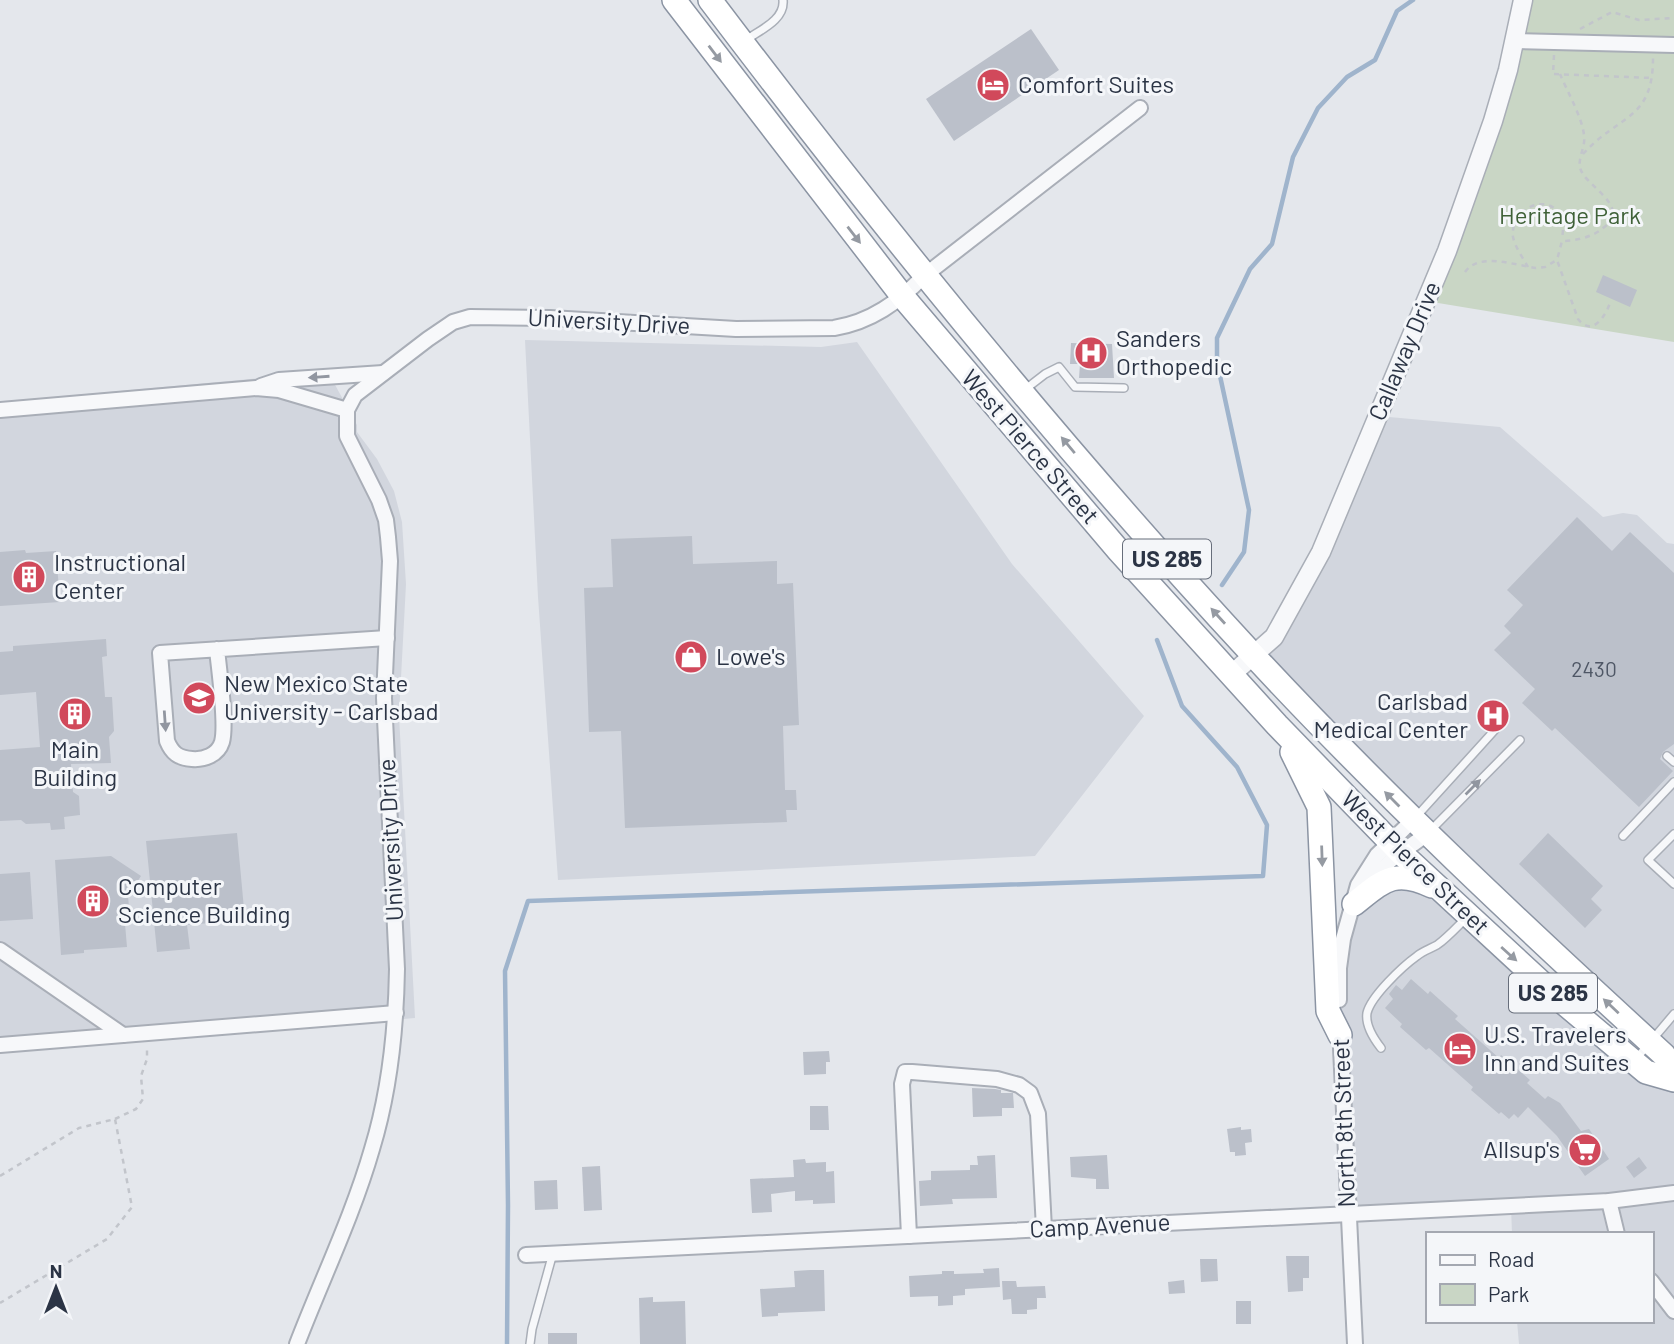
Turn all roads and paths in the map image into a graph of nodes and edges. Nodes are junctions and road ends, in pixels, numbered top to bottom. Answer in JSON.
{"nodes":[{"id":1,"x":674,"y":0,"type":"edge"},
{"id":2,"x":710,"y":0,"type":"edge"},
{"id":3,"x":783,"y":0,"type":"edge"},
{"id":4,"x":1523,"y":0,"type":"edge"},
{"id":5,"x":1674,"y":18,"type":"edge"},
{"id":6,"x":1514,"y":41,"type":"junction"},
{"id":7,"x":1554,"y":42,"type":"junction"},
{"id":8,"x":742,"y":43,"type":"junction"},
{"id":9,"x":1653,"y":44,"type":"junction"},
{"id":10,"x":1674,"y":45,"type":"edge"},
{"id":11,"x":1560,"y":74,"type":"junction"},
{"id":12,"x":1653,"y":78,"type":"junction"},
{"id":13,"x":1140,"y":108,"type":"dead end"},
{"id":14,"x":1582,"y":154,"type":"junction"},
{"id":15,"x":1562,"y":241,"type":"junction"},
{"id":16,"x":1557,"y":260,"type":"junction"},
{"id":17,"x":1528,"y":267,"type":"junction"},
{"id":18,"x":1465,"y":272,"type":"dead end"},
{"id":19,"x":924,"y":276,"type":"junction"},
{"id":20,"x":903,"y":298,"type":"junction"},
{"id":21,"x":1610,"y":303,"type":"dead end"},
{"id":22,"x":383,"y":373,"type":"junction"},
{"id":23,"x":256,"y":388,"type":"junction"},
{"id":24,"x":1125,"y":388,"type":"dead end"},
{"id":25,"x":1023,"y":391,"type":"junction"},
{"id":26,"x":0,"y":410,"type":"edge"},
{"id":27,"x":347,"y":410,"type":"junction"},
{"id":28,"x":387,"y":638,"type":"junction"},
{"id":29,"x":217,"y":649,"type":"junction"},
{"id":30,"x":1253,"y":656,"type":"junction"},
{"id":31,"x":1232,"y":674,"type":"junction"},
{"id":32,"x":1503,"y":722,"type":"dead end"},
{"id":33,"x":1277,"y":725,"type":"junction"},
{"id":34,"x":1520,"y":740,"type":"dead end"},
{"id":35,"x":1667,"y":756,"type":"dead end"},
{"id":36,"x":1674,"y":762,"type":"edge"},
{"id":37,"x":1674,"y":782,"type":"edge"},
{"id":38,"x":1420,"y":827,"type":"junction"},
{"id":39,"x":1674,"y":834,"type":"edge"},
{"id":40,"x":1623,"y":836,"type":"dead end"},
{"id":41,"x":1396,"y":847,"type":"junction"},
{"id":42,"x":1674,"y":884,"type":"edge"},
{"id":43,"x":1441,"y":890,"type":"junction"},
{"id":44,"x":1353,"y":905,"type":"junction"},
{"id":45,"x":1468,"y":916,"type":"junction"},
{"id":46,"x":0,"y":950,"type":"edge"},
{"id":47,"x":397,"y":1013,"type":"junction"},
{"id":48,"x":1674,"y":1014,"type":"edge"},
{"id":49,"x":146,"y":1033,"type":"junction"},
{"id":50,"x":123,"y":1035,"type":"junction"},
{"id":51,"x":1340,"y":1035,"type":"junction"},
{"id":52,"x":1651,"y":1042,"type":"junction"},
{"id":53,"x":0,"y":1045,"type":"edge"},
{"id":54,"x":1381,"y":1048,"type":"dead end"},
{"id":55,"x":1634,"y":1062,"type":"junction"},
{"id":56,"x":1674,"y":1072,"type":"edge"},
{"id":57,"x":1674,"y":1080,"type":"edge"},
{"id":58,"x":115,"y":1119,"type":"junction"},
{"id":59,"x":0,"y":1176,"type":"edge"},
{"id":60,"x":1674,"y":1194,"type":"edge"},
{"id":61,"x":1609,"y":1201,"type":"junction"},
{"id":62,"x":1347,"y":1213,"type":"junction"},
{"id":63,"x":1044,"y":1229,"type":"junction"},
{"id":64,"x":1617,"y":1232,"type":"edge"},
{"id":65,"x":909,"y":1236,"type":"junction"},
{"id":66,"x":553,"y":1253,"type":"junction"},
{"id":67,"x":526,"y":1255,"type":"dead end"},
{"id":68,"x":1653,"y":1284,"type":"edge"},
{"id":69,"x":0,"y":1303,"type":"edge"},
{"id":70,"x":1674,"y":1311,"type":"edge"},
{"id":71,"x":297,"y":1344,"type":"edge"},
{"id":72,"x":530,"y":1344,"type":"edge"},
{"id":73,"x":1354,"y":1344,"type":"edge"}],
"edges":[{"from":1,"to":20,"type":"highway","name":"West Pierce Street","number":"US 285","one_way":true},
{"from":2,"to":8,"type":"highway","name":"West Pierce Street","number":"US 285"},
{"from":3,"to":8,"type":"lane"},
{"from":4,"to":6,"type":"street","name":"Callaway Drive"},
{"from":5,"to":7,"type":"path"},
{"from":6,"to":7,"type":"street"},
{"from":6,"to":30,"type":"street","name":"Callaway Drive"},
{"from":7,"to":9,"type":"street"},
{"from":7,"to":11,"type":"path"},
{"from":8,"to":19,"type":"highway","name":"West Pierce Street","number":"US 285"},
{"from":9,"to":10,"type":"street"},
{"from":9,"to":12,"type":"path"},
{"from":11,"to":12,"type":"path"},
{"from":11,"to":14,"type":"path"},
{"from":12,"to":14,"type":"path"},
{"from":13,"to":19,"type":"street","name":"University Drive"},
{"from":14,"to":15,"type":"path"},
{"from":15,"to":16,"type":"path"},
{"from":15,"to":17,"type":"path"},
{"from":16,"to":17,"type":"path"},
{"from":16,"to":21,"type":"path"},
{"from":17,"to":18,"type":"path"},
{"from":19,"to":20,"type":"street","name":"University Drive"},
{"from":19,"to":25,"type":"highway","name":"West Pierce Street","number":"US 285"},
{"from":20,"to":22,"type":"street","name":"University Drive"},
{"from":20,"to":31,"type":"highway","name":"West Pierce Street","number":"US 285"},
{"from":22,"to":23,"type":"street","one_way":true},
{"from":22,"to":27,"type":"street","name":"University Drive"},
{"from":23,"to":26,"type":"street"},
{"from":23,"to":27,"type":"street"},
{"from":24,"to":25,"type":"lane"},
{"from":30,"to":25,"type":"highway","name":"West Pierce Street","number":"US 285","one_way":true},
{"from":27,"to":28,"type":"street","name":"University Drive"},
{"from":28,"to":29,"type":"street"},
{"from":28,"to":47,"type":"street","name":"University Drive"},
{"from":29,"to":29,"type":"street","one_way":true},
{"from":30,"to":31,"type":"street","name":"Callaway Drive"},
{"from":38,"to":30,"type":"highway","name":"West Pierce Street","number":"US 285","one_way":true},
{"from":31,"to":33,"type":"highway","name":"West Pierce Street","number":"US 285"},
{"from":32,"to":38,"type":"lane"},
{"from":33,"to":41,"type":"highway","name":"West Pierce Street","number":"US 285"},
{"from":33,"to":51,"type":"highway","one_way":true},
{"from":38,"to":34,"type":"lane","one_way":true},
{"from":35,"to":36,"type":"lane"},
{"from":37,"to":40,"type":"lane"},
{"from":38,"to":41,"type":"street","name":"North 8th Street"},
{"from":52,"to":38,"type":"highway","name":"West Pierce Street","number":"US 285","one_way":true},
{"from":39,"to":42,"type":"lane"},
{"from":41,"to":43,"type":"highway","name":"West Pierce Street","number":"US 285"},
{"from":41,"to":44,"type":"street","name":"North 8th Street"},
{"from":43,"to":44,"type":"highway"},
{"from":43,"to":45,"type":"highway","name":"West Pierce Street","number":"US 285"},
{"from":44,"to":51,"type":"street","name":"North 8th Street"},
{"from":45,"to":54,"type":"lane"},
{"from":45,"to":55,"type":"highway","name":"West Pierce Street","number":"US 285","one_way":true},
{"from":46,"to":50,"type":"street"},
{"from":47,"to":49,"type":"street"},
{"from":47,"to":71,"type":"street","name":"University Drive"},
{"from":48,"to":52,"type":"lane"},
{"from":49,"to":50,"type":"street"},
{"from":49,"to":58,"type":"path"},
{"from":50,"to":53,"type":"street"},
{"from":51,"to":62,"type":"street","name":"North 8th Street"},
{"from":52,"to":55,"type":"lane"},
{"from":52,"to":56,"type":"highway","name":"West Pierce Street","number":"US 285"},
{"from":55,"to":57,"type":"highway","name":"West Pierce Street","number":"US 285"},
{"from":58,"to":59,"type":"path"},
{"from":58,"to":69,"type":"path"},
{"from":60,"to":61,"type":"street","name":"Camp Avenue"},
{"from":61,"to":62,"type":"street","name":"Camp Avenue"},
{"from":61,"to":64,"type":"street"},
{"from":62,"to":63,"type":"street","name":"Camp Avenue"},
{"from":62,"to":73,"type":"street","name":"North 8th Street"},
{"from":63,"to":65,"type":"street","name":"Camp Avenue"},
{"from":63,"to":65,"type":"street"},
{"from":65,"to":66,"type":"street","name":"Camp Avenue"},
{"from":66,"to":67,"type":"street","name":"Camp Avenue"},
{"from":66,"to":72,"type":"lane"},
{"from":68,"to":70,"type":"street"}]}
